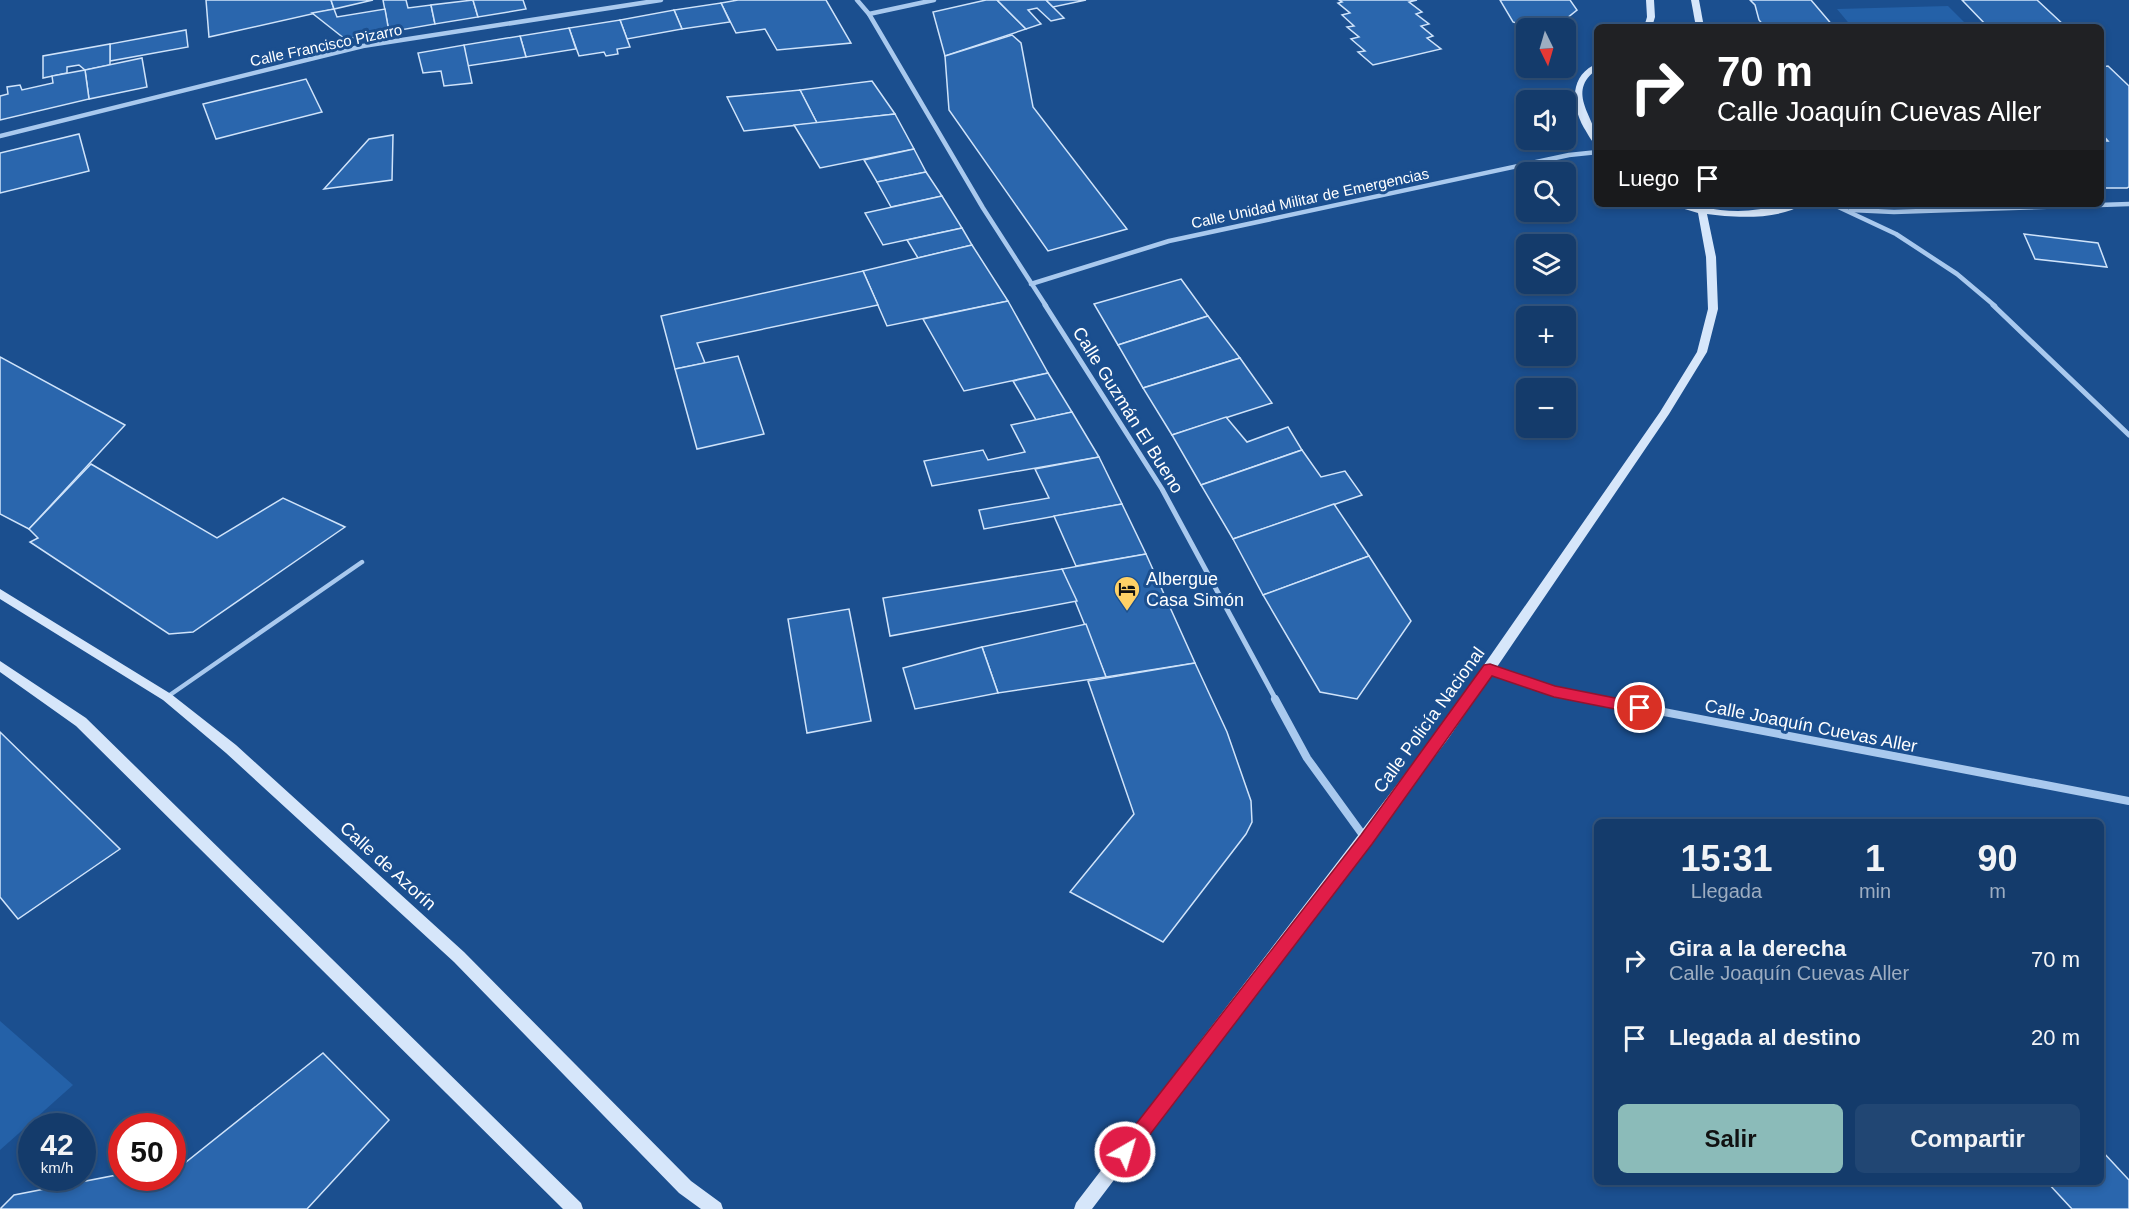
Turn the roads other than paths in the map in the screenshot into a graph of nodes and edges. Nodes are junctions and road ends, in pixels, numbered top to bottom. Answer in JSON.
{"nodes":[{"id":1,"x":661,"y":0,"type":"edge"},
{"id":2,"x":857,"y":0,"type":"edge"},
{"id":3,"x":934,"y":0,"type":"edge"},
{"id":4,"x":1650,"y":0,"type":"edge"},
{"id":5,"x":1695,"y":0,"type":"edge"},
{"id":6,"x":869,"y":14,"type":"junction"},
{"id":7,"x":1649,"y":24,"type":"edge"},
{"id":8,"x":1699,"y":24,"type":"edge"},
{"id":9,"x":1594,"y":68,"type":"edge"},
{"id":10,"x":0,"y":136,"type":"edge"},
{"id":11,"x":1594,"y":136,"type":"edge"},
{"id":12,"x":1594,"y":152,"type":"edge"},
{"id":13,"x":2129,"y":204,"type":"edge"},
{"id":14,"x":2104,"y":205,"type":"edge"},
{"id":15,"x":1684,"y":207,"type":"edge"},
{"id":16,"x":1790,"y":207,"type":"edge"},
{"id":17,"x":1839,"y":207,"type":"edge"},
{"id":18,"x":2041,"y":207,"type":"edge"},
{"id":19,"x":1846,"y":210,"type":"junction"},
{"id":20,"x":1702,"y":212,"type":"junction"},
{"id":21,"x":1031,"y":284,"type":"junction"},
{"id":22,"x":2129,"y":435,"type":"edge"},
{"id":23,"x":362,"y":562,"type":"dead end"},
{"id":24,"x":0,"y":593,"type":"edge"},
{"id":25,"x":0,"y":666,"type":"edge"},
{"id":26,"x":1490,"y":669,"type":"junction"},
{"id":27,"x":166,"y":697,"type":"junction"},
{"id":28,"x":2129,"y":801,"type":"edge"},
{"id":29,"x":1366,"y":840,"type":"junction"},
{"id":30,"x":575,"y":1209,"type":"edge"},
{"id":31,"x":715,"y":1209,"type":"edge"},
{"id":32,"x":1082,"y":1209,"type":"edge"}],
"edges":[{"from":1,"to":10,"type":"street","name":"Calle Francisco Pizarro"},
{"from":2,"to":6,"type":"street","name":"Calle Guzmán El Bueno"},
{"from":3,"to":6,"type":"street"},
{"from":4,"to":7,"type":"main road"},
{"from":5,"to":8,"type":"main road"},
{"from":6,"to":21,"type":"street","name":"Calle Guzmán El Bueno"},
{"from":9,"to":11,"type":"main road"},
{"from":12,"to":21,"type":"street","name":"Calle Unidad Militar de Emergencias"},
{"from":13,"to":14,"type":"street"},
{"from":15,"to":20,"type":"main road"},
{"from":16,"to":20,"type":"main road"},
{"from":17,"to":19,"type":"street"},
{"from":18,"to":19,"type":"street"},
{"from":19,"to":22,"type":"street"},
{"from":20,"to":26,"type":"main road","name":"Calle Policía Nacional"},
{"from":21,"to":29,"type":"street","name":"Calle Guzmán El Bueno"},
{"from":23,"to":27,"type":"lane"},
{"from":24,"to":27,"type":"main road","name":"Calle de Azorín"},
{"from":25,"to":30,"type":"main road"},
{"from":26,"to":28,"type":"street","name":"Calle Joaquín Cuevas Aller"},
{"from":26,"to":29,"type":"main road","name":"Calle Policía Nacional"},
{"from":27,"to":31,"type":"main road","name":"Calle de Azorín"},
{"from":29,"to":32,"type":"main road","name":"Calle Policía Nacional"}]}
